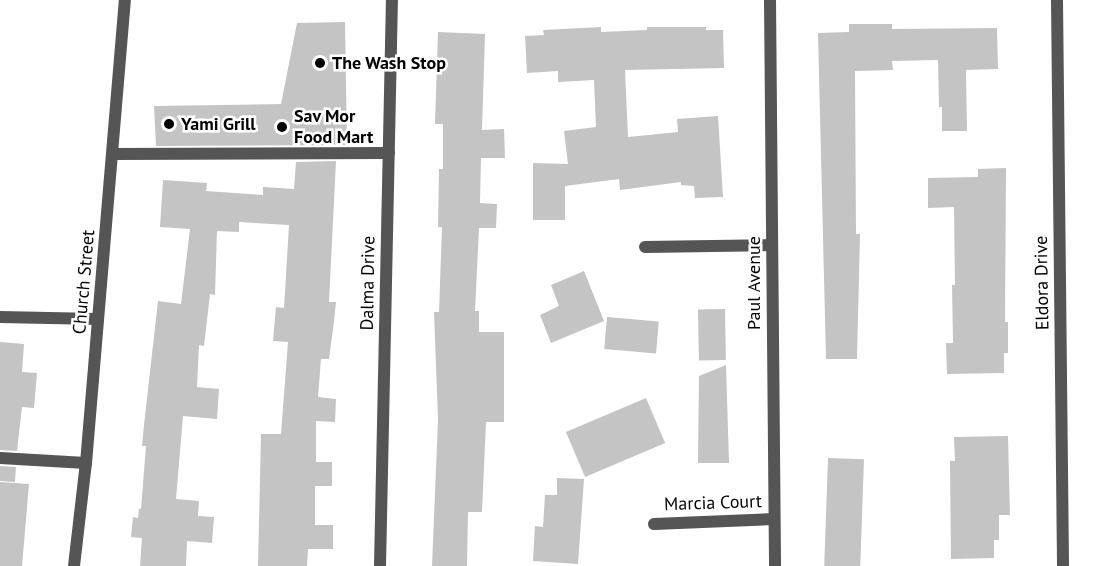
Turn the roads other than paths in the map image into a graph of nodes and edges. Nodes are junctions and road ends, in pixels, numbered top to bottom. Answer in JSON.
{"nodes":[{"id":1,"x":125,"y":0,"type":"edge"},
{"id":2,"x":392,"y":0,"type":"edge"},
{"id":3,"x":770,"y":0,"type":"edge"},
{"id":4,"x":1057,"y":0,"type":"edge"},
{"id":5,"x":388,"y":153,"type":"junction"},
{"id":6,"x":113,"y":154,"type":"junction"},
{"id":7,"x":772,"y":245,"type":"junction"},
{"id":8,"x":645,"y":247,"type":"dead end"},
{"id":9,"x":0,"y":317,"type":"edge"},
{"id":10,"x":98,"y":319,"type":"junction"},
{"id":11,"x":0,"y":458,"type":"edge"},
{"id":12,"x":86,"y":463,"type":"junction"},
{"id":13,"x":774,"y":519,"type":"junction"},
{"id":14,"x":654,"y":524,"type":"dead end"},
{"id":15,"x":74,"y":566,"type":"edge"},
{"id":16,"x":380,"y":566,"type":"edge"},
{"id":17,"x":775,"y":566,"type":"edge"},
{"id":18,"x":1063,"y":566,"type":"edge"}],
"edges":[{"from":1,"to":6,"type":"street","name":"Church Street"},
{"from":2,"to":5,"type":"street","name":"Dalma Drive"},
{"from":3,"to":7,"type":"street","name":"Paul Avenue"},
{"from":4,"to":18,"type":"street","name":"Eldora Drive"},
{"from":5,"to":6,"type":"street"},
{"from":5,"to":16,"type":"street","name":"Dalma Drive"},
{"from":6,"to":10,"type":"street","name":"Church Street"},
{"from":7,"to":8,"type":"street"},
{"from":7,"to":13,"type":"street","name":"Paul Avenue"},
{"from":9,"to":10,"type":"street"},
{"from":10,"to":12,"type":"street","name":"Church Street"},
{"from":11,"to":12,"type":"street"},
{"from":12,"to":15,"type":"street","name":"Church Street"},
{"from":13,"to":14,"type":"street","name":"Marcia Court"},
{"from":13,"to":17,"type":"street","name":"Paul Avenue"}]}
